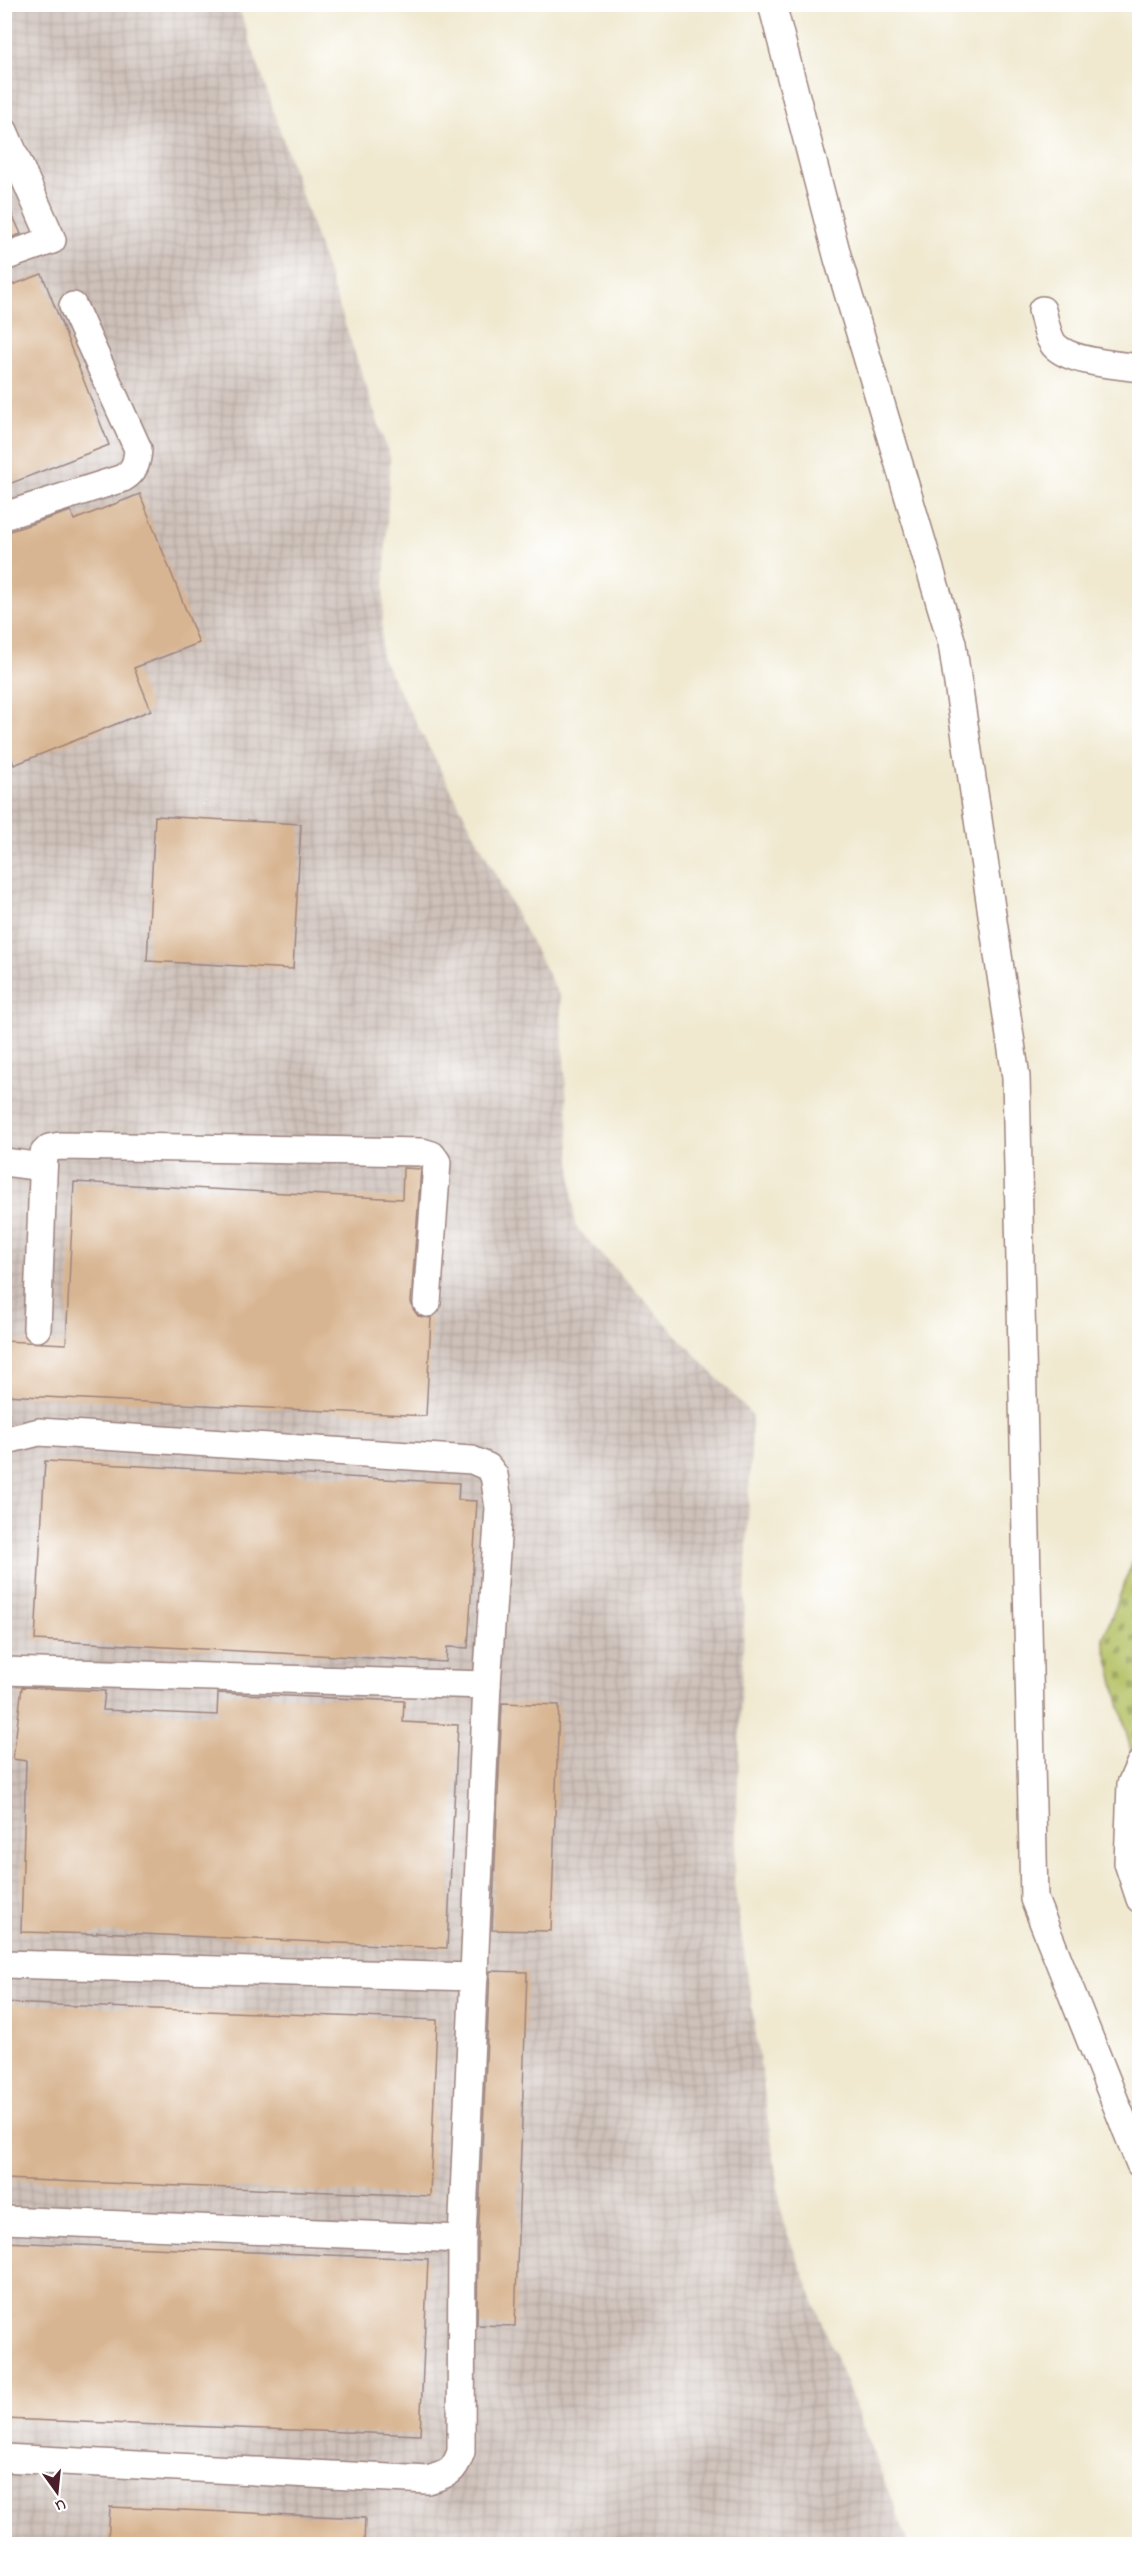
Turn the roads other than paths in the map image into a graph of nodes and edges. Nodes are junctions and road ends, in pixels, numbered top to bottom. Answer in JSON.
{"nodes":[{"id":1,"x":772,"y":4,"type":"edge"},
{"id":2,"x":4,"y":131,"type":"edge"},
{"id":3,"x":4,"y":257,"type":"edge"},
{"id":4,"x":73,"y":306,"type":"dead end"},
{"id":5,"x":1042,"y":310,"type":"dead end"},
{"id":6,"x":1140,"y":368,"type":"edge"},
{"id":7,"x":4,"y":516,"type":"edge"},
{"id":8,"x":4,"y":1162,"type":"edge"},
{"id":9,"x":43,"y":1167,"type":"junction"},
{"id":10,"x":428,"y":1303,"type":"dead end"},
{"id":11,"x":37,"y":1328,"type":"dead end"},
{"id":12,"x":4,"y":1443,"type":"edge"},
{"id":13,"x":4,"y":1671,"type":"edge"},
{"id":14,"x":487,"y":1685,"type":"junction"},
{"id":15,"x":1140,"y":1764,"type":"edge"},
{"id":16,"x":1140,"y":1899,"type":"edge"},
{"id":17,"x":4,"y":1964,"type":"edge"},
{"id":18,"x":474,"y":1977,"type":"junction"},
{"id":19,"x":1140,"y":2164,"type":"edge"},
{"id":20,"x":4,"y":2220,"type":"edge"},
{"id":21,"x":462,"y":2239,"type":"junction"},
{"id":22,"x":4,"y":2458,"type":"edge"}],
"edges":[{"from":1,"to":19,"type":"street"},
{"from":2,"to":3,"type":"street"},
{"from":4,"to":7,"type":"street"},
{"from":5,"to":6,"type":"street"},
{"from":8,"to":9,"type":"street"},
{"from":9,"to":10,"type":"street"},
{"from":9,"to":11,"type":"street"},
{"from":12,"to":14,"type":"street"},
{"from":13,"to":14,"type":"street"},
{"from":14,"to":18,"type":"street"},
{"from":15,"to":16,"type":"street"},
{"from":17,"to":18,"type":"street"},
{"from":18,"to":21,"type":"street"},
{"from":20,"to":21,"type":"street"},
{"from":21,"to":22,"type":"street"}]}
